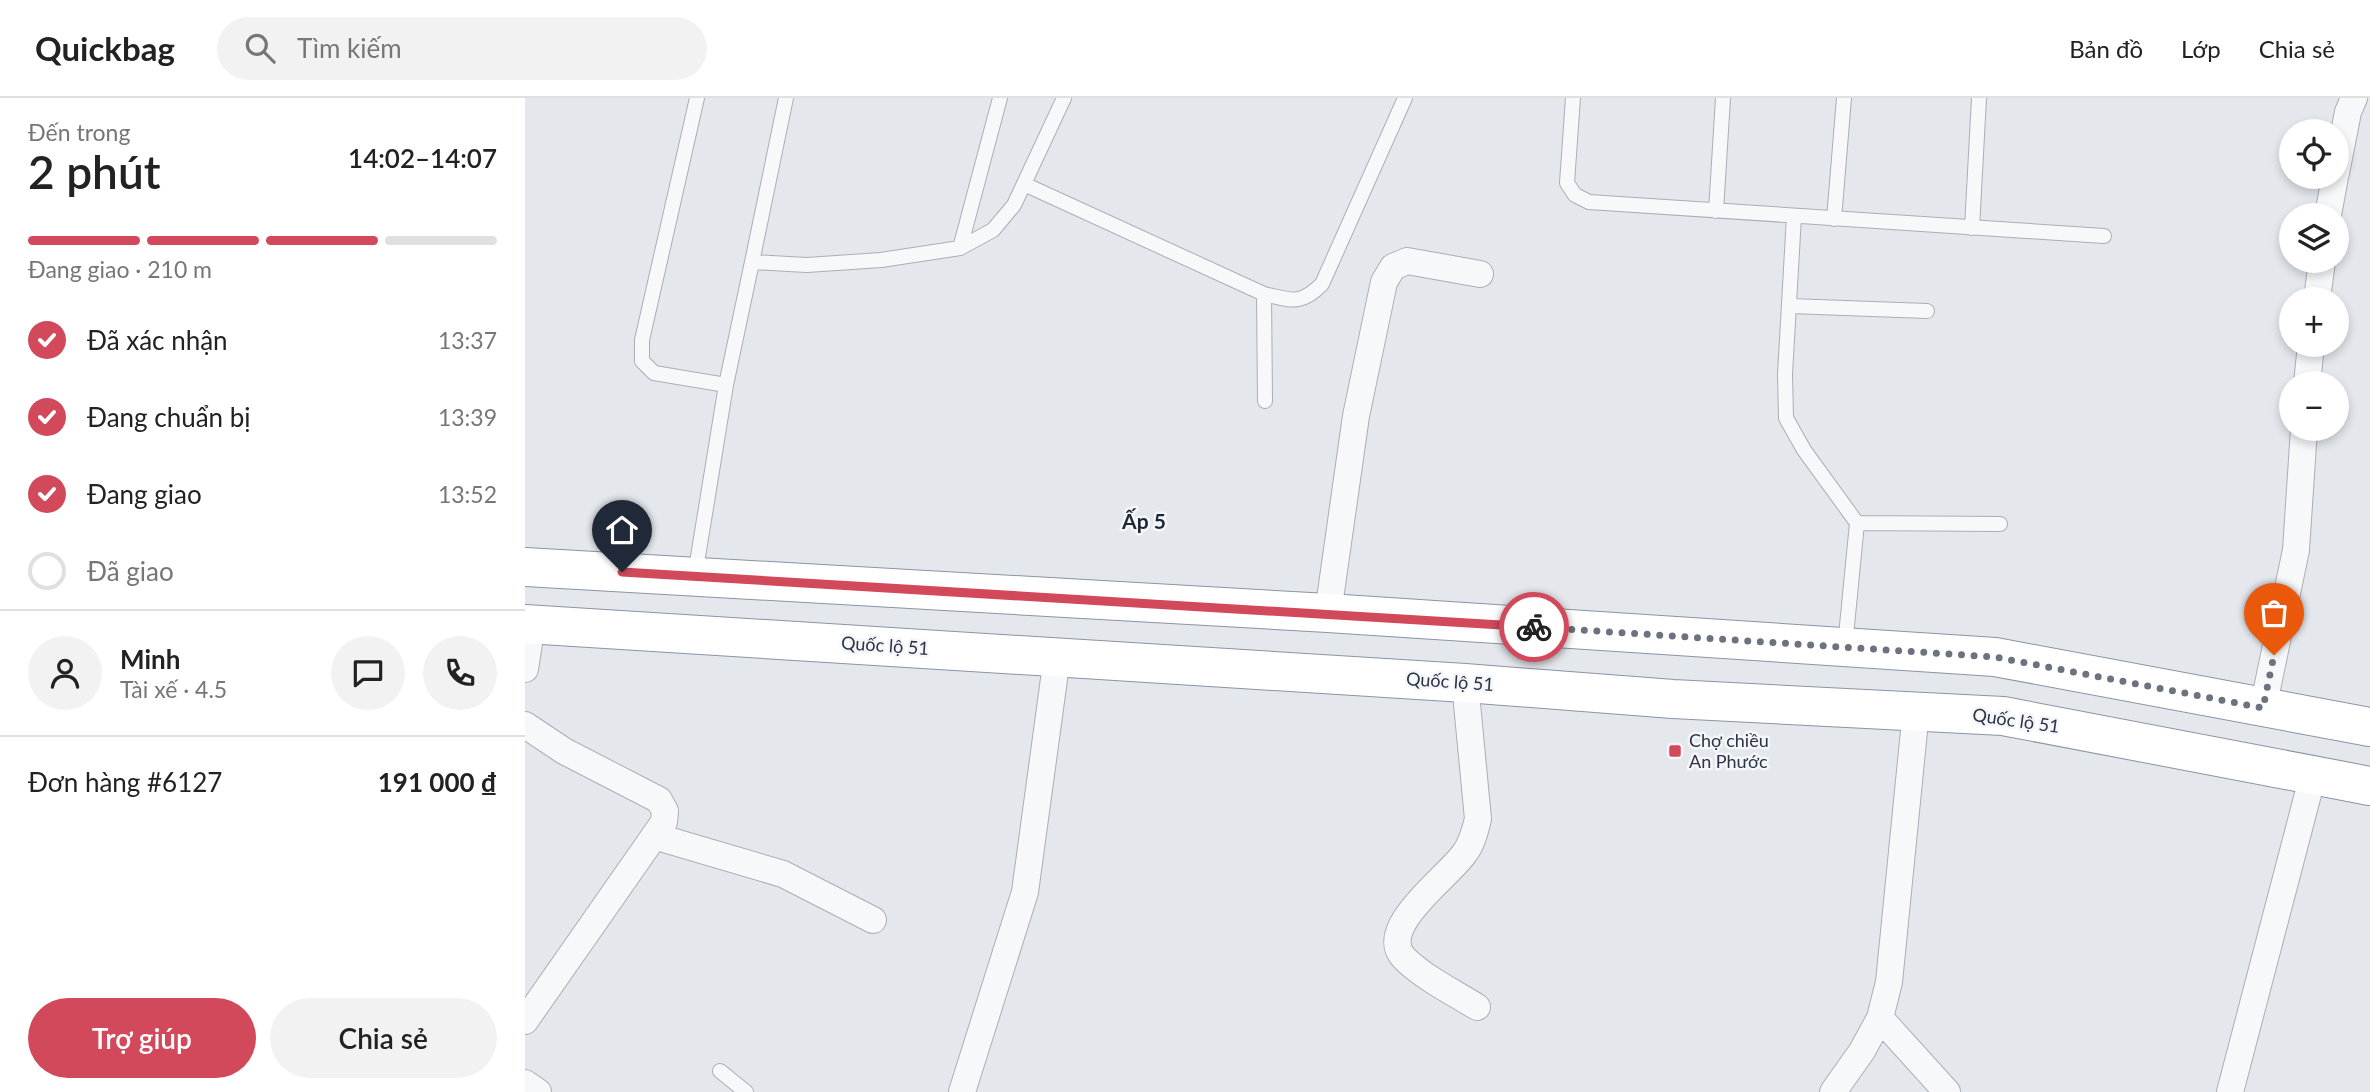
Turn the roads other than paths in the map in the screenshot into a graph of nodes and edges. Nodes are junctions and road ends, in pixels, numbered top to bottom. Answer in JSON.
{"nodes":[{"id":1,"x":697,"y":98,"type":"edge"},
{"id":2,"x":786,"y":98,"type":"edge"},
{"id":3,"x":1000,"y":98,"type":"edge"},
{"id":4,"x":1064,"y":98,"type":"edge"},
{"id":5,"x":1405,"y":98,"type":"edge"},
{"id":6,"x":1573,"y":98,"type":"edge"},
{"id":7,"x":1723,"y":98,"type":"edge"},
{"id":8,"x":1844,"y":98,"type":"edge"},
{"id":9,"x":1979,"y":98,"type":"edge"},
{"id":10,"x":2354,"y":98,"type":"edge"},
{"id":11,"x":2347,"y":119,"type":"edge"},
{"id":12,"x":1024,"y":184,"type":"junction"},
{"id":13,"x":1716,"y":211,"type":"junction"},
{"id":14,"x":1794,"y":216,"type":"junction"},
{"id":15,"x":1834,"y":219,"type":"junction"},
{"id":16,"x":1972,"y":228,"type":"junction"},
{"id":17,"x":2104,"y":236,"type":"dead end"},
{"id":18,"x":960,"y":248,"type":"junction"},
{"id":19,"x":752,"y":262,"type":"junction"},
{"id":20,"x":1480,"y":274,"type":"dead end"},
{"id":21,"x":1264,"y":294,"type":"junction"},
{"id":22,"x":1790,"y":306,"type":"junction"},
{"id":23,"x":1927,"y":311,"type":"dead end"},
{"id":24,"x":726,"y":385,"type":"junction"},
{"id":25,"x":1265,"y":401,"type":"dead end"},
{"id":26,"x":2303,"y":441,"type":"edge"},
{"id":27,"x":1857,"y":523,"type":"junction"},
{"id":28,"x":2000,"y":524,"type":"dead end"},
{"id":29,"x":525,"y":568,"type":"edge"},
{"id":30,"x":695,"y":576,"type":"junction"},
{"id":31,"x":1328,"y":613,"type":"junction"},
{"id":32,"x":529,"y":624,"type":"edge"},
{"id":33,"x":1845,"y":647,"type":"junction"},
{"id":34,"x":1057,"y":657,"type":"junction"},
{"id":35,"x":525,"y":669,"type":"edge"},
{"id":36,"x":1465,"y":682,"type":"junction"},
{"id":37,"x":2263,"y":708,"type":"junction"},
{"id":38,"x":1916,"y":710,"type":"junction"},
{"id":39,"x":525,"y":725,"type":"edge"},
{"id":40,"x":2370,"y":727,"type":"edge"},
{"id":41,"x":2313,"y":775,"type":"junction"},
{"id":42,"x":2370,"y":786,"type":"edge"},
{"id":43,"x":654,"y":836,"type":"junction"},
{"id":44,"x":873,"y":920,"type":"dead end"},
{"id":45,"x":1477,"y":1007,"type":"dead end"},
{"id":46,"x":1880,"y":1018,"type":"junction"},
{"id":47,"x":525,"y":1021,"type":"edge"},
{"id":48,"x":720,"y":1071,"type":"dead end"},
{"id":49,"x":525,"y":1083,"type":"edge"},
{"id":50,"x":538,"y":1092,"type":"edge"},
{"id":51,"x":746,"y":1092,"type":"edge"},
{"id":52,"x":963,"y":1092,"type":"edge"},
{"id":53,"x":1833,"y":1092,"type":"edge"},
{"id":54,"x":1947,"y":1092,"type":"edge"},
{"id":55,"x":2230,"y":1092,"type":"edge"}],
"edges":[{"from":1,"to":24,"type":"lane"},
{"from":2,"to":19,"type":"lane"},
{"from":3,"to":18,"type":"lane"},
{"from":4,"to":12,"type":"lane"},
{"from":5,"to":21,"type":"lane"},
{"from":6,"to":13,"type":"lane"},
{"from":7,"to":13,"type":"lane"},
{"from":8,"to":15,"type":"lane"},
{"from":9,"to":16,"type":"lane"},
{"from":10,"to":11,"type":"street"},
{"from":12,"to":18,"type":"lane"},
{"from":12,"to":21,"type":"lane"},
{"from":13,"to":14,"type":"lane"},
{"from":14,"to":15,"type":"lane"},
{"from":14,"to":22,"type":"lane"},
{"from":15,"to":16,"type":"lane"},
{"from":16,"to":17,"type":"lane"},
{"from":18,"to":19,"type":"lane"},
{"from":19,"to":24,"type":"lane"},
{"from":20,"to":31,"type":"street"},
{"from":21,"to":25,"type":"lane"},
{"from":22,"to":23,"type":"lane"},
{"from":22,"to":27,"type":"lane"},
{"from":24,"to":30,"type":"lane"},
{"from":26,"to":37,"type":"street"},
{"from":27,"to":28,"type":"lane"},
{"from":27,"to":33,"type":"lane"},
{"from":29,"to":30,"type":"highway"},
{"from":30,"to":31,"type":"highway"},
{"from":31,"to":33,"type":"highway"},
{"from":32,"to":34,"type":"highway","name":"Quốc lộ 51"},
{"from":32,"to":35,"type":"street"},
{"from":33,"to":37,"type":"highway"},
{"from":34,"to":36,"type":"highway","name":"Quốc lộ 51"},
{"from":34,"to":52,"type":"street"},
{"from":36,"to":38,"type":"highway","name":"Quốc lộ 51"},
{"from":36,"to":45,"type":"street"},
{"from":37,"to":40,"type":"highway"},
{"from":38,"to":41,"type":"highway","name":"Quốc lộ 51"},
{"from":38,"to":46,"type":"street"},
{"from":39,"to":43,"type":"street"},
{"from":41,"to":42,"type":"highway","name":"Quốc lộ 51"},
{"from":41,"to":55,"type":"street"},
{"from":43,"to":44,"type":"street"},
{"from":43,"to":47,"type":"street"},
{"from":46,"to":53,"type":"street"},
{"from":46,"to":54,"type":"street"},
{"from":48,"to":51,"type":"lane"},
{"from":49,"to":50,"type":"street"}]}
